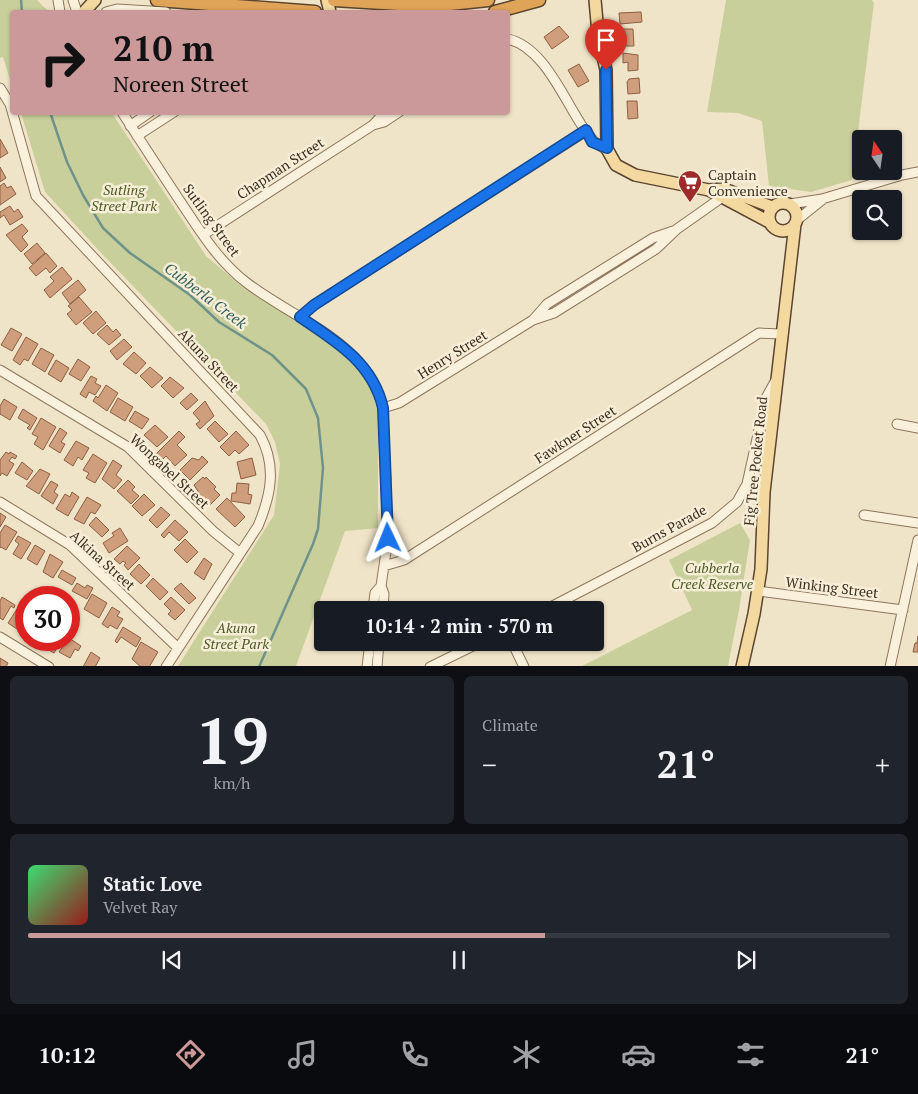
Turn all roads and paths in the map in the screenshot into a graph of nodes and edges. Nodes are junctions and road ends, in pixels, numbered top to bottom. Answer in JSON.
{"nodes":[{"id":1,"x":95,"y":0,"type":"edge"},
{"id":2,"x":157,"y":0,"type":"edge"},
{"id":3,"x":334,"y":0,"type":"edge"},
{"id":4,"x":488,"y":0,"type":"edge"},
{"id":5,"x":539,"y":0,"type":"edge"},
{"id":6,"x":595,"y":0,"type":"edge"},
{"id":7,"x":86,"y":10,"type":"edge"},
{"id":8,"x":113,"y":10,"type":"edge"},
{"id":9,"x":133,"y":10,"type":"edge"},
{"id":10,"x":259,"y":10,"type":"edge"},
{"id":11,"x":502,"y":10,"type":"edge"},
{"id":12,"x":510,"y":40,"type":"edge"},
{"id":13,"x":0,"y":88,"type":"edge"},
{"id":14,"x":10,"y":104,"type":"edge"},
{"id":15,"x":13,"y":115,"type":"edge"},
{"id":16,"x":124,"y":115,"type":"edge"},
{"id":17,"x":146,"y":115,"type":"edge"},
{"id":18,"x":169,"y":115,"type":"edge"},
{"id":19,"x":382,"y":115,"type":"edge"},
{"id":20,"x":394,"y":115,"type":"edge"},
{"id":21,"x":373,"y":125,"type":"junction"},
{"id":22,"x":130,"y":126,"type":"junction"},
{"id":23,"x":586,"y":130,"type":"junction"},
{"id":24,"x":137,"y":136,"type":"junction"},
{"id":25,"x":607,"y":148,"type":"junction"},
{"id":26,"x":918,"y":172,"type":"edge"},
{"id":27,"x":722,"y":193,"type":"junction"},
{"id":28,"x":822,"y":200,"type":"junction"},
{"id":29,"x":790,"y":204,"type":"junction"},
{"id":30,"x":772,"y":207,"type":"junction"},
{"id":31,"x":796,"y":222,"type":"junction"},
{"id":32,"x":772,"y":225,"type":"junction"},
{"id":33,"x":203,"y":235,"type":"junction"},
{"id":34,"x":790,"y":258,"type":"junction"},
{"id":35,"x":300,"y":317,"type":"junction"},
{"id":36,"x":782,"y":334,"type":"junction"},
{"id":37,"x":0,"y":370,"type":"edge"},
{"id":38,"x":779,"y":374,"type":"junction"},
{"id":39,"x":383,"y":408,"type":"junction"},
{"id":40,"x":897,"y":424,"type":"dead end"},
{"id":41,"x":918,"y":428,"type":"edge"},
{"id":42,"x":0,"y":502,"type":"edge"},
{"id":43,"x":864,"y":515,"type":"dead end"},
{"id":44,"x":918,"y":523,"type":"edge"},
{"id":45,"x":918,"y":540,"type":"edge"},
{"id":46,"x":240,"y":553,"type":"junction"},
{"id":47,"x":384,"y":566,"type":"junction"},
{"id":48,"x":381,"y":586,"type":"junction"},
{"id":49,"x":758,"y":591,"type":"junction"},
{"id":50,"x":374,"y":601,"type":"edge"},
{"id":51,"x":384,"y":601,"type":"edge"},
{"id":52,"x":562,"y":601,"type":"edge"},
{"id":53,"x":904,"y":610,"type":"junction"},
{"id":54,"x":0,"y":637,"type":"edge"},
{"id":55,"x":178,"y":648,"type":"junction"},
{"id":56,"x":369,"y":651,"type":"edge"},
{"id":57,"x":378,"y":651,"type":"edge"},
{"id":58,"x":462,"y":651,"type":"edge"},
{"id":59,"x":516,"y":651,"type":"edge"},
{"id":60,"x":48,"y":666,"type":"edge"},
{"id":61,"x":166,"y":666,"type":"edge"},
{"id":62,"x":367,"y":666,"type":"edge"},
{"id":63,"x":377,"y":666,"type":"edge"},
{"id":64,"x":430,"y":666,"type":"edge"},
{"id":65,"x":524,"y":666,"type":"edge"},
{"id":66,"x":742,"y":666,"type":"edge"},
{"id":67,"x":890,"y":666,"type":"edge"}],
"edges":[{"from":1,"to":7,"type":"main road"},
{"from":2,"to":10,"type":"highway"},
{"from":3,"to":4,"type":"highway"},
{"from":5,"to":11,"type":"highway"},
{"from":6,"to":25,"type":"main road"},
{"from":8,"to":9,"type":"street"},
{"from":12,"to":23,"type":"street"},
{"from":13,"to":14,"type":"street","name":"Akuna Street"},
{"from":15,"to":46,"type":"street","name":"Akuna Street"},
{"from":16,"to":22,"type":"street","name":"Sutling Street"},
{"from":17,"to":22,"type":"street"},
{"from":18,"to":24,"type":"street"},
{"from":19,"to":21,"type":"street","name":"Chapman Street"},
{"from":20,"to":21,"type":"street","name":"Chapman Street"},
{"from":21,"to":33,"type":"street","name":"Chapman Street"},
{"from":22,"to":24,"type":"street","name":"Sutling Street"},
{"from":23,"to":25,"type":"street"},
{"from":23,"to":35,"type":"street"},
{"from":24,"to":33,"type":"street","name":"Sutling Street"},
{"from":25,"to":27,"type":"main road"},
{"from":26,"to":28,"type":"street"},
{"from":27,"to":30,"type":"main road"},
{"from":27,"to":32,"type":"main road"},
{"from":27,"to":39,"type":"street","name":"Henry Street"},
{"from":28,"to":29,"type":"street"},
{"from":28,"to":31,"type":"street"},
{"from":29,"to":30,"type":"main road"},
{"from":29,"to":31,"type":"main road"},
{"from":30,"to":32,"type":"main road"},
{"from":31,"to":32,"type":"main road"},
{"from":31,"to":34,"type":"main road","name":"Fig Tree Pocket Road"},
{"from":32,"to":34,"type":"main road"},
{"from":33,"to":35,"type":"street","name":"Sutling Street"},
{"from":34,"to":36,"type":"main road","name":"Fig Tree Pocket Road"},
{"from":35,"to":39,"type":"street","name":"Sutling Street"},
{"from":36,"to":38,"type":"main road","name":"Fig Tree Pocket Road"},
{"from":36,"to":47,"type":"street","name":"Fawkner Street"},
{"from":37,"to":46,"type":"street","name":"Wongabel Street"},
{"from":38,"to":49,"type":"main road","name":"Fig Tree Pocket Road"},
{"from":38,"to":52,"type":"street","name":"Burns Parade"},
{"from":39,"to":47,"type":"street","name":"Sutling Street"},
{"from":40,"to":41,"type":"street"},
{"from":42,"to":55,"type":"street","name":"Alkina Street"},
{"from":43,"to":44,"type":"street"},
{"from":45,"to":53,"type":"street"},
{"from":46,"to":55,"type":"street","name":"Akuna Street"},
{"from":47,"to":48,"type":"street","name":"Sutling Street"},
{"from":48,"to":50,"type":"street","name":"Sutling Street"},
{"from":48,"to":51,"type":"street","name":"Sutling Street"},
{"from":49,"to":53,"type":"street","name":"Winking Street"},
{"from":49,"to":66,"type":"main road","name":"Fig Tree Pocket Road"},
{"from":53,"to":67,"type":"street"},
{"from":54,"to":60,"type":"street"},
{"from":55,"to":61,"type":"street","name":"Akuna Street"},
{"from":56,"to":62,"type":"street"},
{"from":57,"to":63,"type":"street"},
{"from":58,"to":64,"type":"street"},
{"from":59,"to":65,"type":"street"}]}
